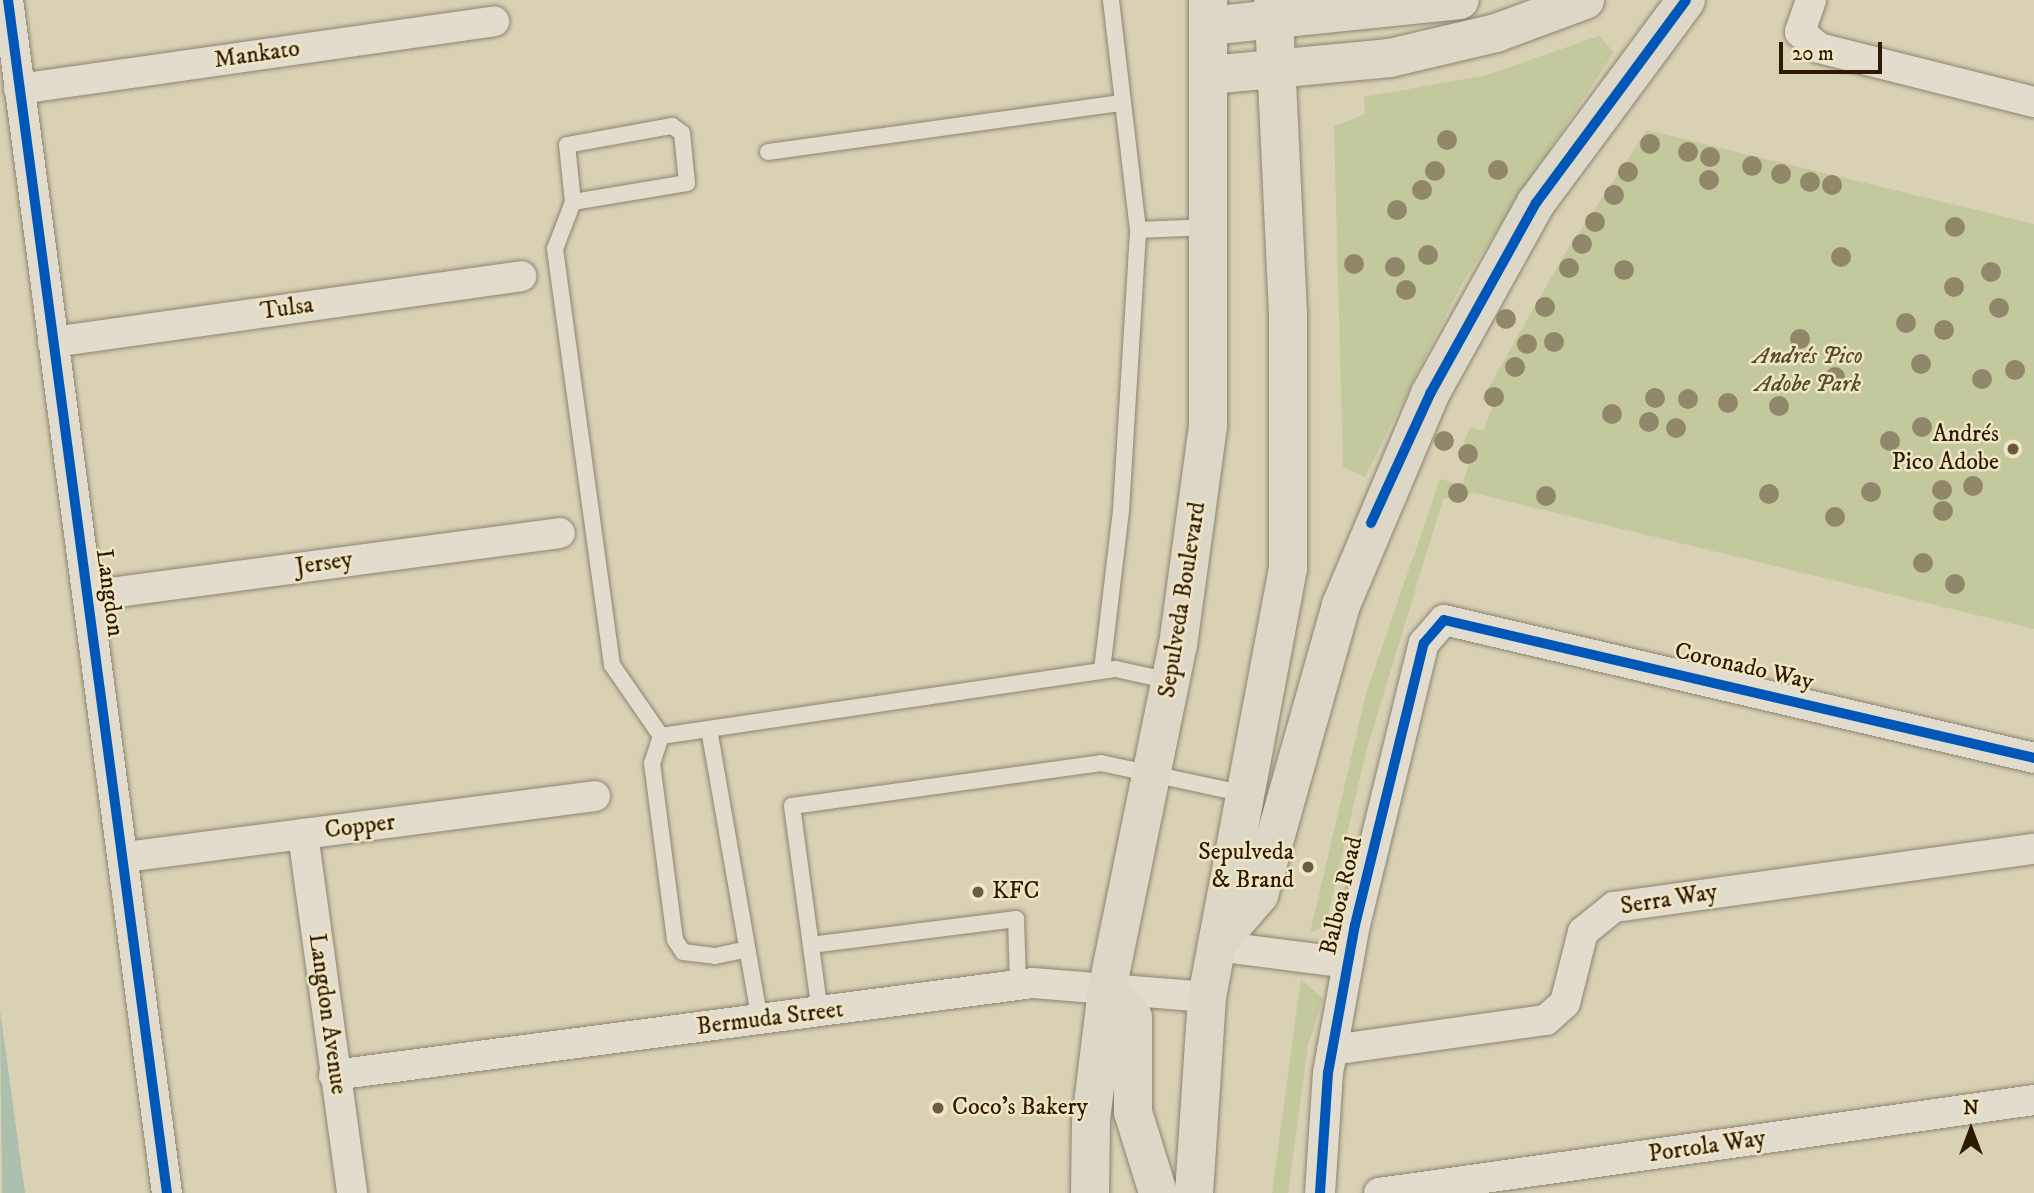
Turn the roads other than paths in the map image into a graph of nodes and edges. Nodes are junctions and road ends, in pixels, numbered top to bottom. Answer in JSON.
{"nodes":[{"id":1,"x":8,"y":0,"type":"edge"},
{"id":2,"x":1111,"y":0,"type":"edge"},
{"id":3,"x":1460,"y":0,"type":"edge"},
{"id":4,"x":1585,"y":0,"type":"edge"},
{"id":5,"x":1686,"y":0,"type":"edge"},
{"id":6,"x":1811,"y":0,"type":"edge"},
{"id":7,"x":1273,"y":11,"type":"edge"},
{"id":8,"x":1208,"y":13,"type":"edge"},
{"id":9,"x":494,"y":22,"type":"dead end"},
{"id":10,"x":1276,"y":70,"type":"junction"},
{"id":11,"x":1210,"y":75,"type":"junction"},
{"id":12,"x":19,"y":89,"type":"junction"},
{"id":13,"x":2034,"y":102,"type":"edge"},
{"id":14,"x":1123,"y":103,"type":"junction"},
{"id":15,"x":768,"y":152,"type":"dead end"},
{"id":16,"x":573,"y":202,"type":"junction"},
{"id":17,"x":1212,"y":227,"type":"junction"},
{"id":18,"x":1138,"y":230,"type":"junction"},
{"id":19,"x":521,"y":276,"type":"dead end"},
{"id":20,"x":52,"y":342,"type":"junction"},
{"id":21,"x":560,"y":533,"type":"dead end"},
{"id":22,"x":88,"y":596,"type":"junction"},
{"id":23,"x":1444,"y":620,"type":"joint"},
{"id":24,"x":1102,"y":670,"type":"junction"},
{"id":25,"x":1170,"y":681,"type":"junction"},
{"id":26,"x":709,"y":729,"type":"junction"},
{"id":27,"x":661,"y":736,"type":"junction"},
{"id":28,"x":2034,"y":758,"type":"edge"},
{"id":29,"x":1152,"y":771,"type":"junction"},
{"id":30,"x":1245,"y":794,"type":"junction"},
{"id":31,"x":595,"y":796,"type":"dead end"},
{"id":32,"x":303,"y":834,"type":"junction"},
{"id":33,"x":2034,"y":849,"type":"edge"},
{"id":34,"x":126,"y":857,"type":"junction"},
{"id":35,"x":811,"y":945,"type":"junction"},
{"id":36,"x":1216,"y":946,"type":"junction"},
{"id":37,"x":747,"y":949,"type":"junction"},
{"id":38,"x":1348,"y":963,"type":"junction"},
{"id":39,"x":1018,"y":984,"type":"junction"},
{"id":40,"x":1107,"y":990,"type":"junction"},
{"id":41,"x":1207,"y":998,"type":"junction"},
{"id":42,"x":820,"y":1013,"type":"junction"},
{"id":43,"x":760,"y":1020,"type":"junction"},
{"id":44,"x":1332,"y":1050,"type":"junction"},
{"id":45,"x":334,"y":1075,"type":"junction"},
{"id":46,"x":2034,"y":1100,"type":"edge"},
{"id":47,"x":167,"y":1193,"type":"edge"},
{"id":48,"x":352,"y":1193,"type":"edge"},
{"id":49,"x":1090,"y":1193,"type":"edge"},
{"id":50,"x":1158,"y":1193,"type":"edge"},
{"id":51,"x":1194,"y":1193,"type":"edge"},
{"id":52,"x":1320,"y":1193,"type":"edge"},
{"id":53,"x":1379,"y":1193,"type":"edge"}],
"edges":[{"from":1,"to":12,"type":"street","name":"Langdon"},
{"from":2,"to":14,"type":"lane"},
{"from":3,"to":7,"type":"main road"},
{"from":4,"to":10,"type":"main road"},
{"from":5,"to":36,"type":"main road"},
{"from":6,"to":13,"type":"street"},
{"from":7,"to":8,"type":"main road"},
{"from":7,"to":10,"type":"main road"},
{"from":8,"to":11,"type":"main road","name":"Sepulveda Boulevard"},
{"from":9,"to":12,"type":"street","name":"Mankato"},
{"from":10,"to":11,"type":"main road"},
{"from":10,"to":30,"type":"main road"},
{"from":11,"to":17,"type":"main road","name":"Sepulveda Boulevard"},
{"from":12,"to":20,"type":"street","name":"Langdon"},
{"from":14,"to":15,"type":"lane"},
{"from":14,"to":18,"type":"lane"},
{"from":16,"to":16,"type":"lane"},
{"from":16,"to":27,"type":"lane"},
{"from":17,"to":18,"type":"lane"},
{"from":17,"to":25,"type":"main road","name":"Sepulveda Boulevard"},
{"from":18,"to":24,"type":"lane"},
{"from":19,"to":20,"type":"street","name":"Tulsa"},
{"from":20,"to":22,"type":"street","name":"Langdon"},
{"from":21,"to":22,"type":"street","name":"Jersey"},
{"from":22,"to":34,"type":"street","name":"Langdon"},
{"from":23,"to":28,"type":"street","name":"Coronado Way"},
{"from":23,"to":38,"type":"street","name":"Balboa Road"},
{"from":24,"to":25,"type":"lane"},
{"from":24,"to":26,"type":"lane"},
{"from":25,"to":29,"type":"main road","name":"Sepulveda Boulevard"},
{"from":26,"to":27,"type":"lane"},
{"from":26,"to":37,"type":"lane"},
{"from":27,"to":37,"type":"lane"},
{"from":29,"to":30,"type":"lane"},
{"from":29,"to":35,"type":"lane"},
{"from":29,"to":40,"type":"main road","name":"Sepulveda Boulevard"},
{"from":30,"to":36,"type":"main road"},
{"from":31,"to":32,"type":"street","name":"Copper"},
{"from":32,"to":34,"type":"street","name":"Copper"},
{"from":32,"to":45,"type":"street","name":"Langdon Avenue"},
{"from":33,"to":44,"type":"street","name":"Serra Way"},
{"from":34,"to":47,"type":"street","name":"Langdon"},
{"from":35,"to":39,"type":"lane"},
{"from":35,"to":42,"type":"lane"},
{"from":36,"to":38,"type":"street","name":"Balboa Road"},
{"from":36,"to":41,"type":"main road"},
{"from":37,"to":43,"type":"lane"},
{"from":38,"to":44,"type":"street","name":"Balboa Road"},
{"from":39,"to":40,"type":"street","name":"Bermuda Street"},
{"from":39,"to":42,"type":"street","name":"Bermuda Street"},
{"from":40,"to":41,"type":"street","name":"Bermuda Street"},
{"from":40,"to":49,"type":"main road","name":"Sepulveda Boulevard"},
{"from":40,"to":50,"type":"main road"},
{"from":41,"to":51,"type":"main road"},
{"from":42,"to":43,"type":"street","name":"Bermuda Street"},
{"from":43,"to":45,"type":"street","name":"Bermuda Street"},
{"from":44,"to":52,"type":"street","name":"Balboa Road"},
{"from":45,"to":48,"type":"street","name":"Langdon Avenue"},
{"from":46,"to":53,"type":"street","name":"Portola Way"}]}
